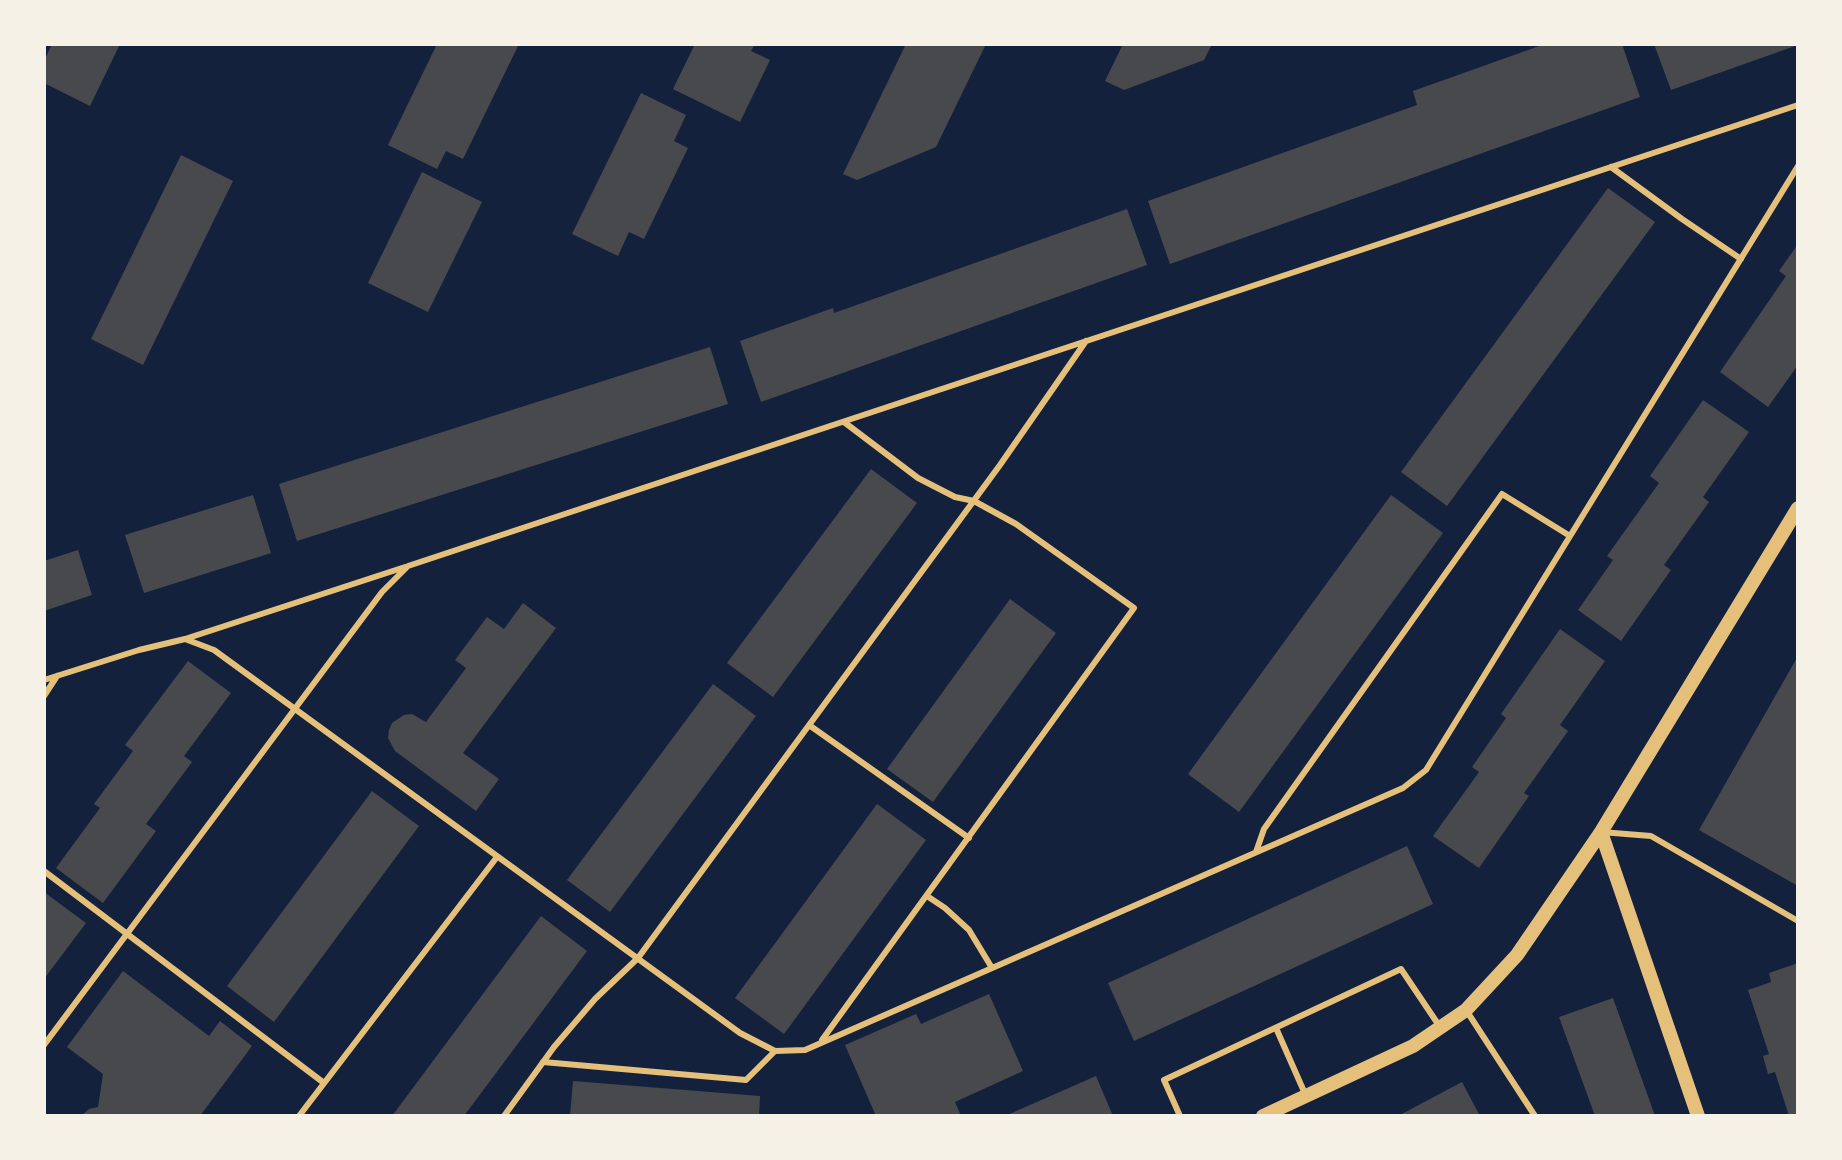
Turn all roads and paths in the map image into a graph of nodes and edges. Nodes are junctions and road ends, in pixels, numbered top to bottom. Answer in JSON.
{"nodes":[{"id":1,"x":1798,"y":105,"type":"edge"},
{"id":2,"x":1798,"y":166,"type":"edge"},
{"id":3,"x":1611,"y":167,"type":"junction"},
{"id":4,"x":1741,"y":259,"type":"junction"},
{"id":5,"x":1086,"y":341,"type":"junction"},
{"id":6,"x":844,"y":422,"type":"junction"},
{"id":7,"x":974,"y":501,"type":"junction"},
{"id":8,"x":1798,"y":508,"type":"edge"},
{"id":9,"x":1570,"y":536,"type":"junction"},
{"id":10,"x":408,"y":566,"type":"junction"},
{"id":11,"x":185,"y":639,"type":"junction"},
{"id":12,"x":57,"y":676,"type":"junction"},
{"id":13,"x":44,"y":680,"type":"edge"},
{"id":14,"x":44,"y":696,"type":"edge"},
{"id":15,"x":296,"y":710,"type":"junction"},
{"id":16,"x":809,"y":725,"type":"junction"},
{"id":17,"x":1601,"y":832,"type":"junction"},
{"id":18,"x":969,"y":838,"type":"junction"},
{"id":19,"x":1256,"y":852,"type":"junction"},
{"id":20,"x":497,"y":857,"type":"junction"},
{"id":21,"x":44,"y":871,"type":"edge"},
{"id":22,"x":927,"y":896,"type":"junction"},
{"id":23,"x":1798,"y":921,"type":"edge"},
{"id":24,"x":127,"y":935,"type":"junction"},
{"id":25,"x":638,"y":958,"type":"junction"},
{"id":26,"x":992,"y":968,"type":"junction"},
{"id":27,"x":1466,"y":1010,"type":"junction"},
{"id":28,"x":1440,"y":1027,"type":"junction"},
{"id":29,"x":1276,"y":1028,"type":"junction"},
{"id":30,"x":820,"y":1043,"type":"junction"},
{"id":31,"x":44,"y":1045,"type":"edge"},
{"id":32,"x":775,"y":1051,"type":"junction"},
{"id":33,"x":543,"y":1062,"type":"junction"},
{"id":34,"x":324,"y":1083,"type":"junction"},
{"id":35,"x":1306,"y":1096,"type":"junction"},
{"id":36,"x":299,"y":1116,"type":"edge"},
{"id":37,"x":504,"y":1116,"type":"edge"},
{"id":38,"x":1180,"y":1116,"type":"edge"},
{"id":39,"x":1263,"y":1116,"type":"edge"},
{"id":40,"x":1535,"y":1116,"type":"edge"},
{"id":41,"x":1698,"y":1116,"type":"edge"}],
"edges":[{"from":1,"to":3,"type":"lane"},
{"from":2,"to":4,"type":"lane"},
{"from":3,"to":4,"type":"lane"},
{"from":3,"to":5,"type":"lane"},
{"from":4,"to":9,"type":"lane"},
{"from":5,"to":6,"type":"lane"},
{"from":5,"to":7,"type":"lane"},
{"from":6,"to":7,"type":"lane"},
{"from":6,"to":10,"type":"lane"},
{"from":7,"to":16,"type":"lane"},
{"from":7,"to":18,"type":"lane"},
{"from":8,"to":17,"type":"street"},
{"from":9,"to":19,"type":"lane"},
{"from":9,"to":19,"type":"lane"},
{"from":10,"to":11,"type":"lane"},
{"from":10,"to":15,"type":"lane"},
{"from":11,"to":12,"type":"lane"},
{"from":11,"to":15,"type":"lane"},
{"from":12,"to":13,"type":"lane"},
{"from":12,"to":14,"type":"lane"},
{"from":15,"to":20,"type":"lane"},
{"from":15,"to":24,"type":"lane"},
{"from":16,"to":18,"type":"lane"},
{"from":16,"to":25,"type":"lane"},
{"from":17,"to":23,"type":"lane"},
{"from":17,"to":27,"type":"street"},
{"from":17,"to":41,"type":"street"},
{"from":18,"to":22,"type":"lane"},
{"from":19,"to":26,"type":"lane"},
{"from":20,"to":25,"type":"lane"},
{"from":20,"to":34,"type":"lane"},
{"from":21,"to":24,"type":"lane"},
{"from":22,"to":26,"type":"lane"},
{"from":22,"to":30,"type":"lane"},
{"from":24,"to":31,"type":"lane"},
{"from":24,"to":34,"type":"lane"},
{"from":25,"to":32,"type":"lane"},
{"from":25,"to":33,"type":"lane"},
{"from":26,"to":30,"type":"lane"},
{"from":27,"to":28,"type":"street"},
{"from":27,"to":40,"type":"lane"},
{"from":28,"to":29,"type":"lane"},
{"from":28,"to":35,"type":"street"},
{"from":29,"to":35,"type":"lane"},
{"from":29,"to":38,"type":"lane"},
{"from":30,"to":32,"type":"lane"},
{"from":32,"to":33,"type":"lane"},
{"from":33,"to":37,"type":"lane"},
{"from":34,"to":36,"type":"lane"},
{"from":35,"to":39,"type":"street"}]}
